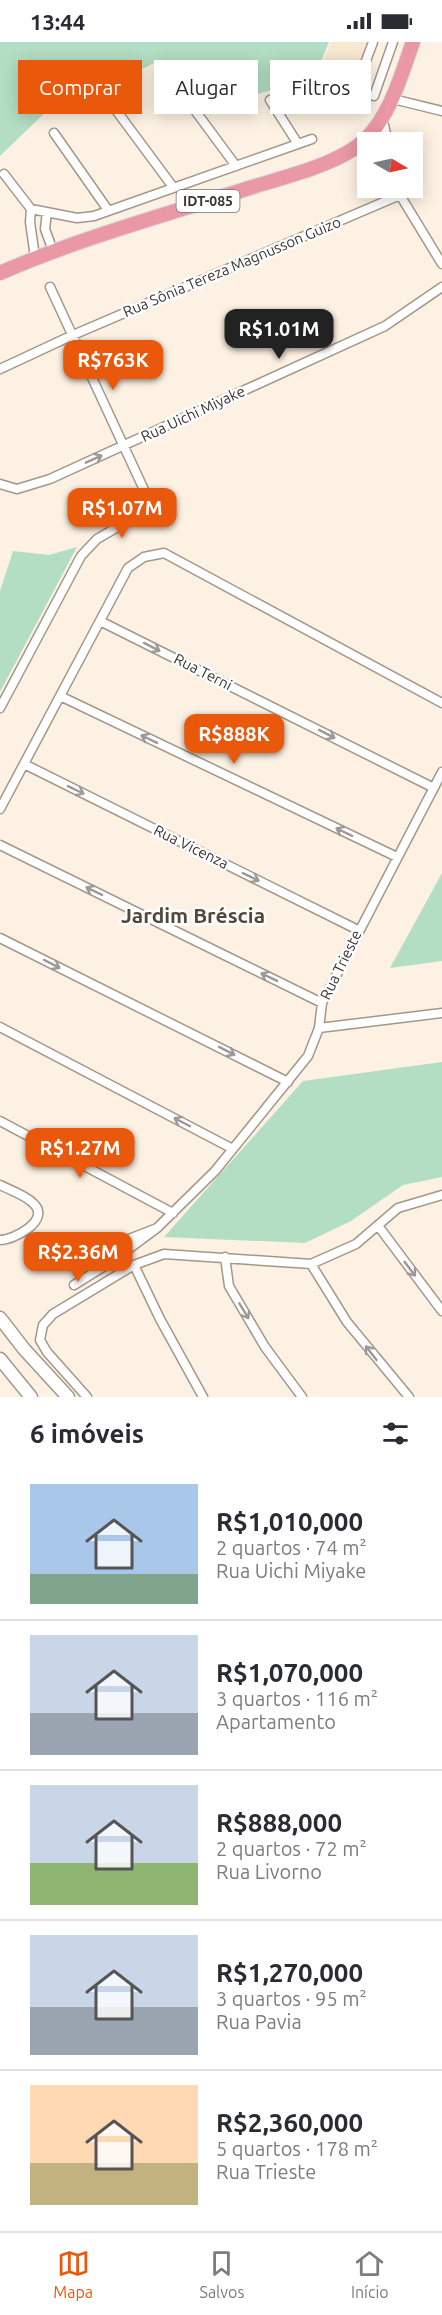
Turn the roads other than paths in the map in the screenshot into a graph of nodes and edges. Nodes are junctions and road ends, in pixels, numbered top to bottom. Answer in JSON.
{"nodes":[{"id":1,"x":373,"y":42,"type":"edge"},
{"id":2,"x":393,"y":42,"type":"edge"},
{"id":3,"x":405,"y":42,"type":"edge"},
{"id":4,"x":414,"y":42,"type":"edge"},
{"id":5,"x":366,"y":60,"type":"edge"},
{"id":6,"x":374,"y":96,"type":"dead end"},
{"id":7,"x":393,"y":98,"type":"junction"},
{"id":8,"x":442,"y":111,"type":"edge"},
{"id":9,"x":119,"y":114,"type":"edge"},
{"id":10,"x":198,"y":114,"type":"edge"},
{"id":11,"x":279,"y":114,"type":"edge"},
{"id":12,"x":382,"y":117,"type":"junction"},
{"id":13,"x":386,"y":132,"type":"edge"},
{"id":14,"x":54,"y":133,"type":"dead end"},
{"id":15,"x":312,"y":139,"type":"dead end"},
{"id":16,"x":298,"y":144,"type":"junction"},
{"id":17,"x":236,"y":166,"type":"junction"},
{"id":18,"x":4,"y":174,"type":"dead end"},
{"id":19,"x":173,"y":187,"type":"junction"},
{"id":20,"x":383,"y":198,"type":"edge"},
{"id":21,"x":403,"y":198,"type":"edge"},
{"id":22,"x":31,"y":209,"type":"junction"},
{"id":23,"x":108,"y":210,"type":"junction"},
{"id":24,"x":47,"y":212,"type":"junction"},
{"id":25,"x":53,"y":250,"type":"junction"},
{"id":26,"x":35,"y":257,"type":"junction"},
{"id":27,"x":442,"y":264,"type":"edge"},
{"id":28,"x":0,"y":273,"type":"edge"},
{"id":29,"x":50,"y":287,"type":"dead end"},
{"id":30,"x":442,"y":287,"type":"edge"},
{"id":31,"x":73,"y":335,"type":"junction"},
{"id":32,"x":0,"y":369,"type":"edge"},
{"id":33,"x":124,"y":446,"type":"junction"},
{"id":34,"x":0,"y":484,"type":"edge"},
{"id":35,"x":100,"y":621,"type":"junction"},
{"id":36,"x":60,"y":696,"type":"junction"},
{"id":37,"x":442,"y":703,"type":"edge"},
{"id":38,"x":0,"y":708,"type":"edge"},
{"id":39,"x":24,"y":764,"type":"junction"},
{"id":40,"x":442,"y":772,"type":"edge"},
{"id":41,"x":434,"y":788,"type":"junction"},
{"id":42,"x":0,"y":809,"type":"edge"},
{"id":43,"x":0,"y":845,"type":"edge"},
{"id":44,"x":396,"y":857,"type":"junction"},
{"id":45,"x":358,"y":930,"type":"junction"},
{"id":46,"x":0,"y":938,"type":"edge"},
{"id":47,"x":322,"y":1003,"type":"junction"},
{"id":48,"x":442,"y":1013,"type":"edge"},
{"id":49,"x":0,"y":1027,"type":"edge"},
{"id":50,"x":319,"y":1028,"type":"junction"},
{"id":51,"x":288,"y":1082,"type":"junction"},
{"id":52,"x":0,"y":1121,"type":"edge"},
{"id":53,"x":233,"y":1149,"type":"junction"},
{"id":54,"x":0,"y":1185,"type":"edge"},
{"id":55,"x":442,"y":1195,"type":"edge"},
{"id":56,"x":173,"y":1213,"type":"junction"},
{"id":57,"x":380,"y":1227,"type":"junction"},
{"id":58,"x":158,"y":1228,"type":"junction"},
{"id":59,"x":0,"y":1240,"type":"edge"},
{"id":60,"x":225,"y":1257,"type":"junction"},
{"id":61,"x":62,"y":1264,"type":"dead end"},
{"id":62,"x":311,"y":1264,"type":"junction"},
{"id":63,"x":134,"y":1265,"type":"junction"},
{"id":64,"x":74,"y":1285,"type":"dead end"},
{"id":65,"x":442,"y":1311,"type":"edge"},
{"id":66,"x":2,"y":1323,"type":"edge"},
{"id":67,"x":0,"y":1359,"type":"edge"},
{"id":68,"x":31,"y":1397,"type":"edge"},
{"id":69,"x":68,"y":1397,"type":"edge"},
{"id":70,"x":87,"y":1397,"type":"edge"},
{"id":71,"x":203,"y":1397,"type":"edge"},
{"id":72,"x":302,"y":1397,"type":"edge"},
{"id":73,"x":409,"y":1397,"type":"edge"}],
"edges":[{"from":1,"to":5,"type":"street"},
{"from":2,"to":6,"type":"street"},
{"from":3,"to":7,"type":"main road","number":"IDT-085"},
{"from":4,"to":7,"type":"main road","number":"IDT-085"},
{"from":7,"to":8,"type":"street"},
{"from":7,"to":12,"type":"main road","number":"IDT-085"},
{"from":9,"to":19,"type":"street"},
{"from":10,"to":17,"type":"street"},
{"from":11,"to":16,"type":"street"},
{"from":12,"to":13,"type":"street"},
{"from":12,"to":25,"type":"main road","number":"IDT-085"},
{"from":14,"to":23,"type":"street"},
{"from":15,"to":16,"type":"street"},
{"from":16,"to":17,"type":"street"},
{"from":17,"to":19,"type":"street"},
{"from":18,"to":22,"type":"street"},
{"from":19,"to":23,"type":"street"},
{"from":20,"to":31,"type":"street","name":"Rua Sônia Tereza Magnusson Guizo"},
{"from":21,"to":27,"type":"street"},
{"from":22,"to":24,"type":"street"},
{"from":22,"to":26,"type":"street"},
{"from":23,"to":24,"type":"street"},
{"from":24,"to":25,"type":"street"},
{"from":25,"to":26,"type":"main road","number":"IDT-085"},
{"from":26,"to":28,"type":"main road","number":"IDT-085"},
{"from":29,"to":31,"type":"street"},
{"from":30,"to":33,"type":"street","name":"Rua Uichi Miyake"},
{"from":31,"to":32,"type":"street","name":"Rua Sônia Tereza Magnusson Guizo"},
{"from":31,"to":33,"type":"street"},
{"from":34,"to":33,"type":"street","name":"Rua Uichi Miyake","one_way":true},
{"from":33,"to":38,"type":"street"},
{"from":35,"to":36,"type":"street"},
{"from":35,"to":37,"type":"street"},
{"from":35,"to":41,"type":"street","name":"Rua Terni","one_way":true},
{"from":36,"to":39,"type":"street"},
{"from":44,"to":36,"type":"street","one_way":true},
{"from":39,"to":42,"type":"street"},
{"from":39,"to":45,"type":"street","name":"Rua Vicenza","one_way":true},
{"from":40,"to":41,"type":"street","name":"Rua Trieste"},
{"from":41,"to":44,"type":"street","name":"Rua Trieste"},
{"from":47,"to":43,"type":"street","one_way":true},
{"from":44,"to":45,"type":"street","name":"Rua Trieste"},
{"from":45,"to":47,"type":"street","name":"Rua Trieste"},
{"from":46,"to":51,"type":"street","one_way":true},
{"from":47,"to":50,"type":"street","name":"Rua Trieste"},
{"from":48,"to":50,"type":"street"},
{"from":53,"to":49,"type":"street","one_way":true},
{"from":50,"to":51,"type":"street","name":"Rua Trieste"},
{"from":51,"to":53,"type":"street","name":"Rua Trieste"},
{"from":52,"to":56,"type":"street"},
{"from":53,"to":56,"type":"street","name":"Rua Trieste"},
{"from":54,"to":59,"type":"street"},
{"from":55,"to":57,"type":"street"},
{"from":56,"to":58,"type":"street","name":"Rua Trieste"},
{"from":57,"to":62,"type":"street"},
{"from":57,"to":65,"type":"street","one_way":true},
{"from":58,"to":61,"type":"street","name":"Rua Trieste"},
{"from":58,"to":64,"type":"street","name":"Rua Trieste"},
{"from":60,"to":62,"type":"street"},
{"from":60,"to":63,"type":"street"},
{"from":60,"to":72,"type":"street","one_way":true},
{"from":73,"to":62,"type":"street","one_way":true},
{"from":63,"to":70,"type":"street"},
{"from":63,"to":71,"type":"street"},
{"from":66,"to":69,"type":"main road"},
{"from":67,"to":68,"type":"main road"}]}
